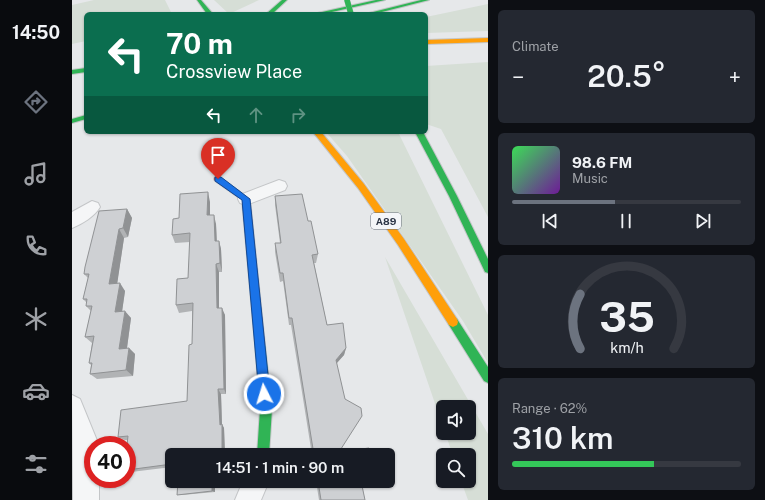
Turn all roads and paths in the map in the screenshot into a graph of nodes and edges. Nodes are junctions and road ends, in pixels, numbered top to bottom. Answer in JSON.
{"nodes":[{"id":1,"x":285,"y":0,"type":"edge"},
{"id":2,"x":347,"y":0,"type":"edge"},
{"id":3,"x":383,"y":0,"type":"edge"},
{"id":4,"x":427,"y":0,"type":"edge"},
{"id":5,"x":271,"y":12,"type":"edge"},
{"id":6,"x":326,"y":12,"type":"edge"},
{"id":7,"x":350,"y":12,"type":"edge"},
{"id":8,"x":376,"y":12,"type":"edge"},
{"id":9,"x":488,"y":40,"type":"edge"},
{"id":10,"x":428,"y":42,"type":"edge"},
{"id":11,"x":84,"y":70,"type":"edge"},
{"id":12,"x":72,"y":72,"type":"edge"},
{"id":13,"x":84,"y":117,"type":"edge"},
{"id":14,"x":72,"y":121,"type":"edge"},
{"id":15,"x":320,"y":134,"type":"edge"},
{"id":16,"x":420,"y":134,"type":"edge"},
{"id":17,"x":218,"y":179,"type":"dead end"},
{"id":18,"x":279,"y":186,"type":"dead end"},
{"id":19,"x":246,"y":199,"type":"junction"},
{"id":20,"x":92,"y":207,"type":"dead end"},
{"id":21,"x":72,"y":221,"type":"edge"},
{"id":22,"x":488,"y":269,"type":"edge"},
{"id":23,"x":488,"y":377,"type":"edge"},
{"id":24,"x":72,"y":407,"type":"edge"},
{"id":25,"x":263,"y":448,"type":"edge"},
{"id":26,"x":253,"y":488,"type":"edge"},
{"id":27,"x":86,"y":500,"type":"edge"},
{"id":28,"x":248,"y":500,"type":"edge"}],
"edges":[{"from":1,"to":5,"type":"main road"},
{"from":2,"to":7,"type":"main road","bridge":true},
{"from":3,"to":6,"type":"main road"},
{"from":4,"to":8,"type":"main road"},
{"from":9,"to":10,"type":"main road"},
{"from":11,"to":12,"type":"main road"},
{"from":13,"to":14,"type":"main road"},
{"from":15,"to":23,"type":"main road","number":"A89"},
{"from":16,"to":22,"type":"main road"},
{"from":17,"to":19,"type":"main road"},
{"from":18,"to":19,"type":"street"},
{"from":19,"to":25,"type":"main road"},
{"from":20,"to":21,"type":"street"},
{"from":24,"to":27,"type":"street"},
{"from":26,"to":28,"type":"street"}]}
